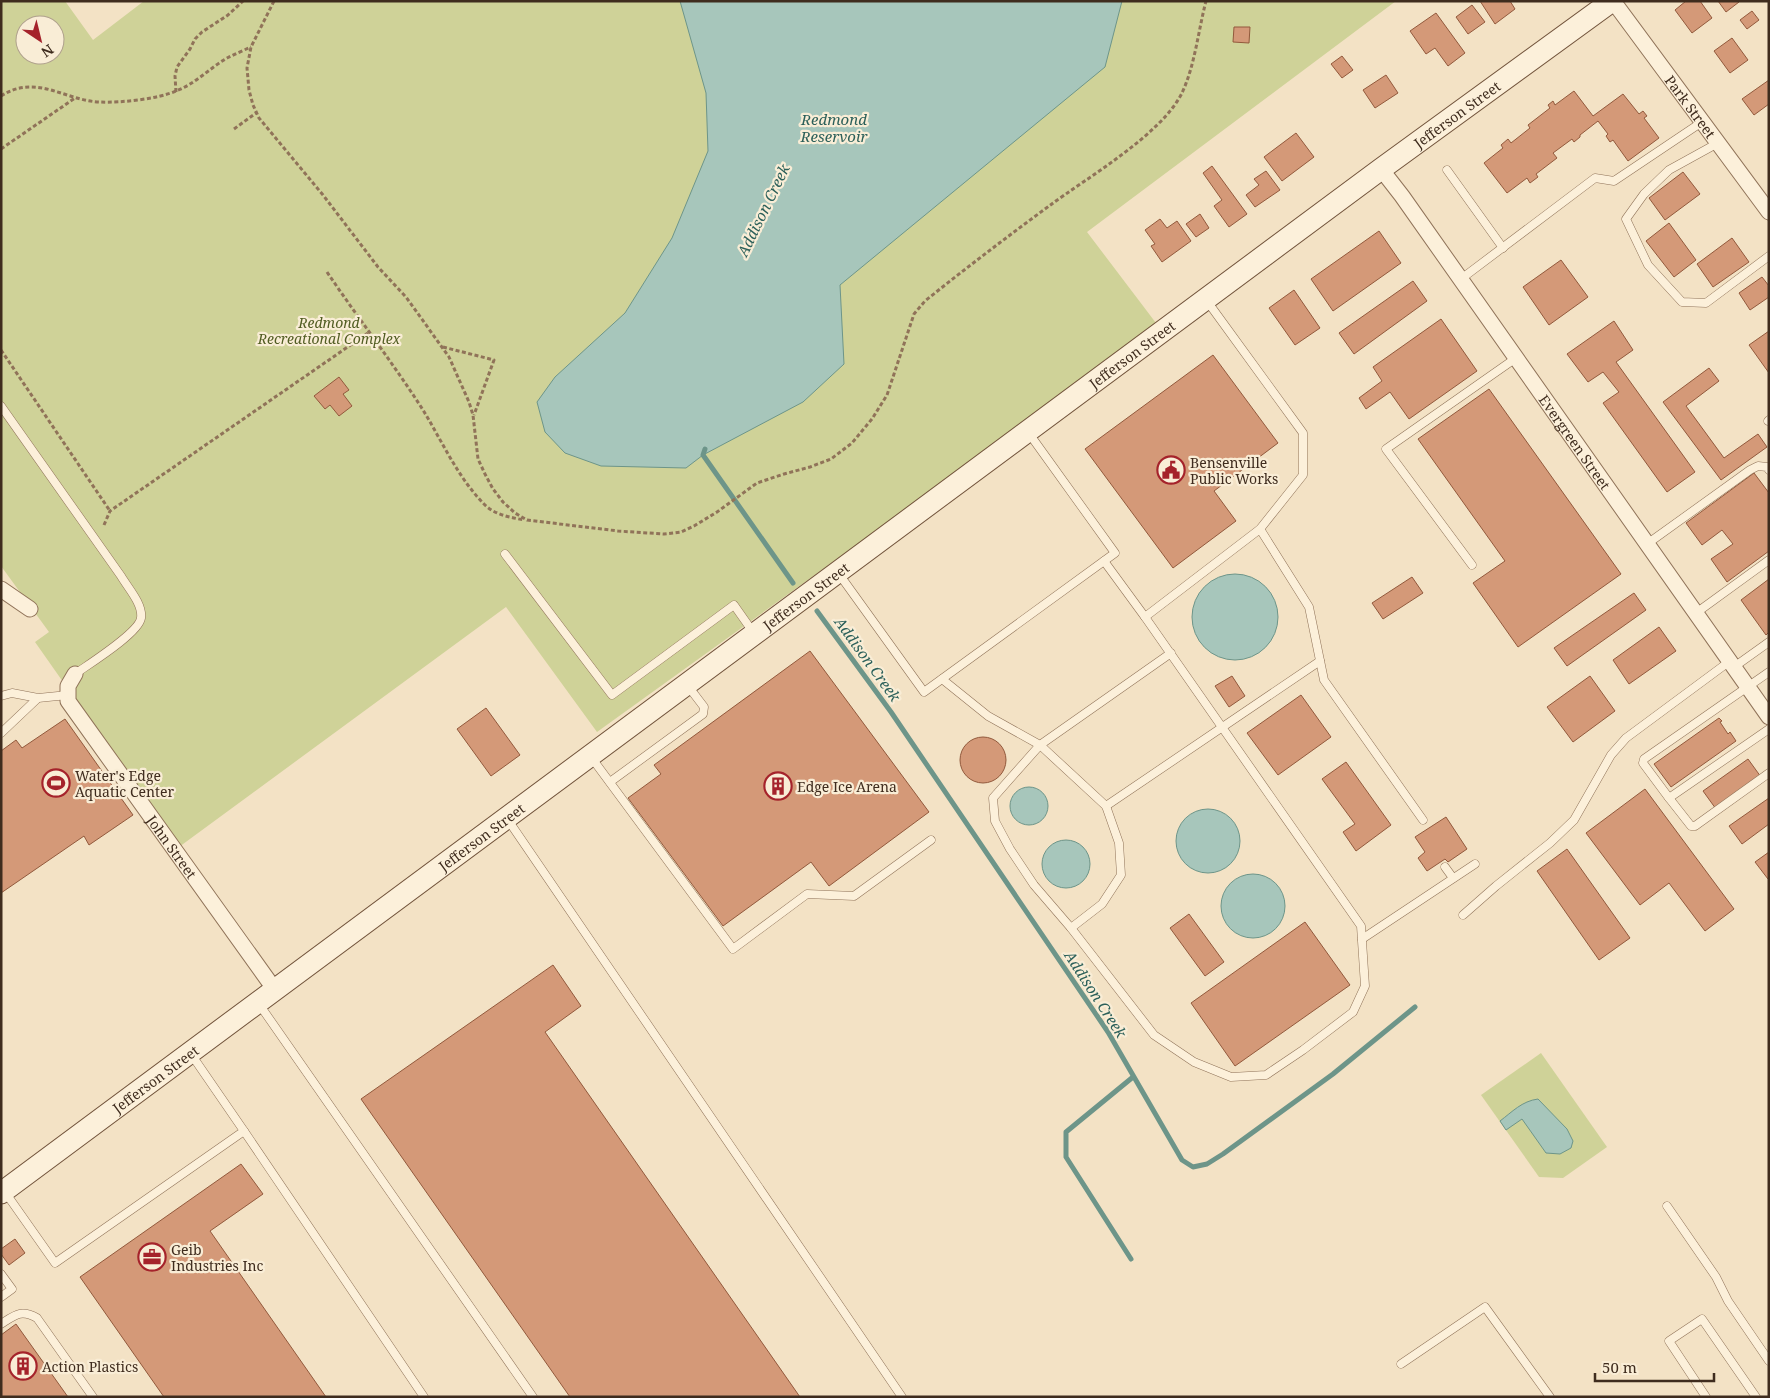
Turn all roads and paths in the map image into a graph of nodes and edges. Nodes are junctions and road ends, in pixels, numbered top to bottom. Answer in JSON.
{"nodes":[{"id":1,"x":243,"y":1,"type":"edge"},
{"id":2,"x":274,"y":1,"type":"edge"},
{"id":3,"x":1206,"y":1,"type":"edge"},
{"id":4,"x":1613,"y":1,"type":"edge"},
{"id":5,"x":252,"y":47,"type":"junction"},
{"id":6,"x":176,"y":92,"type":"junction"},
{"id":7,"x":1,"y":96,"type":"edge"},
{"id":8,"x":75,"y":98,"type":"junction"},
{"id":9,"x":256,"y":113,"type":"junction"},
{"id":10,"x":1702,"y":122,"type":"junction"},
{"id":11,"x":234,"y":129,"type":"dead end"},
{"id":12,"x":1718,"y":144,"type":"junction"},
{"id":13,"x":1,"y":149,"type":"edge"},
{"id":14,"x":1381,"y":169,"type":"junction"},
{"id":15,"x":1447,"y":170,"type":"dead end"},
{"id":16,"x":1769,"y":212,"type":"edge"},
{"id":17,"x":1503,"y":248,"type":"junction"},
{"id":18,"x":1769,"y":256,"type":"edge"},
{"id":19,"x":327,"y":272,"type":"dead end"},
{"id":20,"x":1461,"y":279,"type":"junction"},
{"id":21,"x":1206,"y":299,"type":"junction"},
{"id":22,"x":368,"y":333,"type":"junction"},
{"id":23,"x":442,"y":347,"type":"junction"},
{"id":24,"x":1,"y":350,"type":"edge"},
{"id":25,"x":1516,"y":358,"type":"junction"},
{"id":26,"x":1,"y":406,"type":"edge"},
{"id":27,"x":473,"y":416,"type":"junction"},
{"id":28,"x":1028,"y":432,"type":"junction"},
{"id":29,"x":1769,"y":470,"type":"edge"},
{"id":30,"x":110,"y":511,"type":"junction"},
{"id":31,"x":527,"y":520,"type":"junction"},
{"id":32,"x":104,"y":525,"type":"dead end"},
{"id":33,"x":1260,"y":529,"type":"junction"},
{"id":34,"x":1647,"y":544,"type":"junction"},
{"id":35,"x":505,"y":554,"type":"dead end"},
{"id":36,"x":1769,"y":560,"type":"edge"},
{"id":37,"x":1104,"y":561,"type":"junction"},
{"id":38,"x":1472,"y":565,"type":"dead end"},
{"id":39,"x":837,"y":573,"type":"junction"},
{"id":40,"x":1,"y":589,"type":"edge"},
{"id":41,"x":30,"y":610,"type":"dead end"},
{"id":42,"x":1696,"y":613,"type":"junction"},
{"id":43,"x":1145,"y":617,"type":"junction"},
{"id":44,"x":754,"y":634,"type":"junction"},
{"id":45,"x":1769,"y":642,"type":"edge"},
{"id":46,"x":1171,"y":653,"type":"junction"},
{"id":47,"x":1320,"y":661,"type":"junction"},
{"id":48,"x":1732,"y":664,"type":"junction"},
{"id":49,"x":1769,"y":672,"type":"edge"},
{"id":50,"x":75,"y":674,"type":"joint"},
{"id":51,"x":942,"y":679,"type":"junction"},
{"id":52,"x":687,"y":684,"type":"junction"},
{"id":53,"x":1748,"y":687,"type":"junction"},
{"id":54,"x":68,"y":695,"type":"junction"},
{"id":55,"x":1,"y":696,"type":"edge"},
{"id":56,"x":38,"y":698,"type":"junction"},
{"id":57,"x":1769,"y":716,"type":"edge"},
{"id":58,"x":1224,"y":728,"type":"junction"},
{"id":59,"x":1769,"y":729,"type":"edge"},
{"id":60,"x":1,"y":733,"type":"edge"},
{"id":61,"x":1040,"y":745,"type":"junction"},
{"id":62,"x":590,"y":756,"type":"junction"},
{"id":63,"x":1769,"y":773,"type":"edge"},
{"id":64,"x":610,"y":782,"type":"junction"},
{"id":65,"x":1669,"y":798,"type":"junction"},
{"id":66,"x":1106,"y":806,"type":"junction"},
{"id":67,"x":507,"y":818,"type":"junction"},
{"id":68,"x":1423,"y":820,"type":"dead end"},
{"id":69,"x":931,"y":840,"type":"dead end"},
{"id":70,"x":1475,"y":864,"type":"dead end"},
{"id":71,"x":1445,"y":867,"type":"dead end"},
{"id":72,"x":1453,"y":878,"type":"junction"},
{"id":73,"x":1463,"y":915,"type":"dead end"},
{"id":74,"x":1070,"y":928,"type":"junction"},
{"id":75,"x":1362,"y":939,"type":"junction"},
{"id":76,"x":266,"y":997,"type":"junction"},
{"id":77,"x":190,"y":1053,"type":"junction"},
{"id":78,"x":244,"y":1131,"type":"junction"},
{"id":79,"x":3,"y":1192,"type":"edge"},
{"id":80,"x":1667,"y":1206,"type":"dead end"},
{"id":81,"x":1,"y":1274,"type":"edge"},
{"id":82,"x":1,"y":1297,"type":"edge"},
{"id":83,"x":1,"y":1324,"type":"edge"},
{"id":84,"x":1769,"y":1361,"type":"edge"},
{"id":85,"x":1401,"y":1364,"type":"dead end"},
{"id":86,"x":93,"y":1397,"type":"edge"},
{"id":87,"x":424,"y":1397,"type":"edge"},
{"id":88,"x":533,"y":1397,"type":"edge"},
{"id":89,"x":902,"y":1397,"type":"edge"},
{"id":90,"x":1550,"y":1397,"type":"edge"},
{"id":91,"x":1706,"y":1397,"type":"edge"},
{"id":92,"x":1756,"y":1397,"type":"edge"}],
"edges":[{"from":1,"to":6,"type":"path"},
{"from":2,"to":5,"type":"path"},
{"from":3,"to":31,"type":"path"},
{"from":4,"to":10,"type":"street","name":"Park Street"},
{"from":4,"to":14,"type":"street","name":"Jefferson Street"},
{"from":5,"to":6,"type":"path"},
{"from":5,"to":9,"type":"path"},
{"from":6,"to":8,"type":"path"},
{"from":7,"to":8,"type":"path"},
{"from":8,"to":13,"type":"path"},
{"from":9,"to":11,"type":"path"},
{"from":9,"to":23,"type":"path"},
{"from":10,"to":12,"type":"street","name":"Park Street"},
{"from":10,"to":17,"type":"lane"},
{"from":12,"to":16,"type":"street","name":"Park Street"},
{"from":12,"to":18,"type":"lane"},
{"from":14,"to":20,"type":"street","name":"Evergreen Street"},
{"from":14,"to":21,"type":"street","name":"Jefferson Street"},
{"from":15,"to":17,"type":"lane"},
{"from":17,"to":20,"type":"lane"},
{"from":19,"to":22,"type":"path"},
{"from":20,"to":25,"type":"street","name":"Evergreen Street"},
{"from":21,"to":28,"type":"street","name":"Jefferson Street"},
{"from":21,"to":33,"type":"lane"},
{"from":22,"to":30,"type":"path"},
{"from":22,"to":31,"type":"path"},
{"from":23,"to":27,"type":"path"},
{"from":23,"to":27,"type":"path"},
{"from":24,"to":30,"type":"path"},
{"from":25,"to":34,"type":"street","name":"Evergreen Street"},
{"from":25,"to":38,"type":"lane"},
{"from":26,"to":50,"type":"lane"},
{"from":27,"to":31,"type":"path"},
{"from":28,"to":37,"type":"lane"},
{"from":28,"to":39,"type":"street","name":"Jefferson Street"},
{"from":29,"to":34,"type":"lane"},
{"from":30,"to":32,"type":"path"},
{"from":33,"to":43,"type":"lane"},
{"from":33,"to":47,"type":"lane"},
{"from":34,"to":42,"type":"street","name":"Evergreen Street"},
{"from":35,"to":44,"type":"lane"},
{"from":36,"to":42,"type":"lane"},
{"from":37,"to":43,"type":"lane"},
{"from":37,"to":51,"type":"lane"},
{"from":39,"to":44,"type":"street","name":"Jefferson Street"},
{"from":39,"to":51,"type":"lane"},
{"from":40,"to":41,"type":"street"},
{"from":42,"to":48,"type":"street","name":"Evergreen Street"},
{"from":43,"to":46,"type":"lane"},
{"from":44,"to":52,"type":"street","name":"Jefferson Street"},
{"from":45,"to":48,"type":"lane"},
{"from":46,"to":58,"type":"lane"},
{"from":46,"to":61,"type":"lane"},
{"from":47,"to":58,"type":"lane"},
{"from":47,"to":68,"type":"lane"},
{"from":48,"to":53,"type":"street","name":"Evergreen Street"},
{"from":48,"to":73,"type":"lane"},
{"from":49,"to":53,"type":"lane"},
{"from":50,"to":54,"type":"street"},
{"from":51,"to":61,"type":"lane"},
{"from":52,"to":62,"type":"street","name":"Jefferson Street"},
{"from":52,"to":64,"type":"lane"},
{"from":53,"to":57,"type":"street","name":"Evergreen Street"},
{"from":53,"to":65,"type":"lane"},
{"from":54,"to":56,"type":"lane"},
{"from":54,"to":76,"type":"street","name":"John Street"},
{"from":55,"to":56,"type":"lane"},
{"from":56,"to":60,"type":"lane"},
{"from":58,"to":66,"type":"lane"},
{"from":58,"to":75,"type":"lane"},
{"from":59,"to":65,"type":"lane"},
{"from":61,"to":66,"type":"lane"},
{"from":61,"to":74,"type":"lane"},
{"from":62,"to":64,"type":"lane"},
{"from":62,"to":67,"type":"street","name":"Jefferson Street"},
{"from":63,"to":65,"type":"lane"},
{"from":64,"to":69,"type":"lane"},
{"from":66,"to":74,"type":"lane"},
{"from":67,"to":76,"type":"street","name":"Jefferson Street"},
{"from":67,"to":89,"type":"lane"},
{"from":70,"to":72,"type":"lane"},
{"from":71,"to":72,"type":"lane"},
{"from":72,"to":75,"type":"lane"},
{"from":74,"to":75,"type":"lane"},
{"from":76,"to":77,"type":"street","name":"Jefferson Street"},
{"from":76,"to":88,"type":"lane"},
{"from":77,"to":78,"type":"lane"},
{"from":77,"to":79,"type":"street","name":"Jefferson Street"},
{"from":78,"to":79,"type":"lane"},
{"from":78,"to":87,"type":"lane"},
{"from":80,"to":84,"type":"lane"},
{"from":81,"to":82,"type":"lane"},
{"from":83,"to":86,"type":"lane"},
{"from":85,"to":90,"type":"lane"},
{"from":91,"to":92,"type":"lane"}]}
